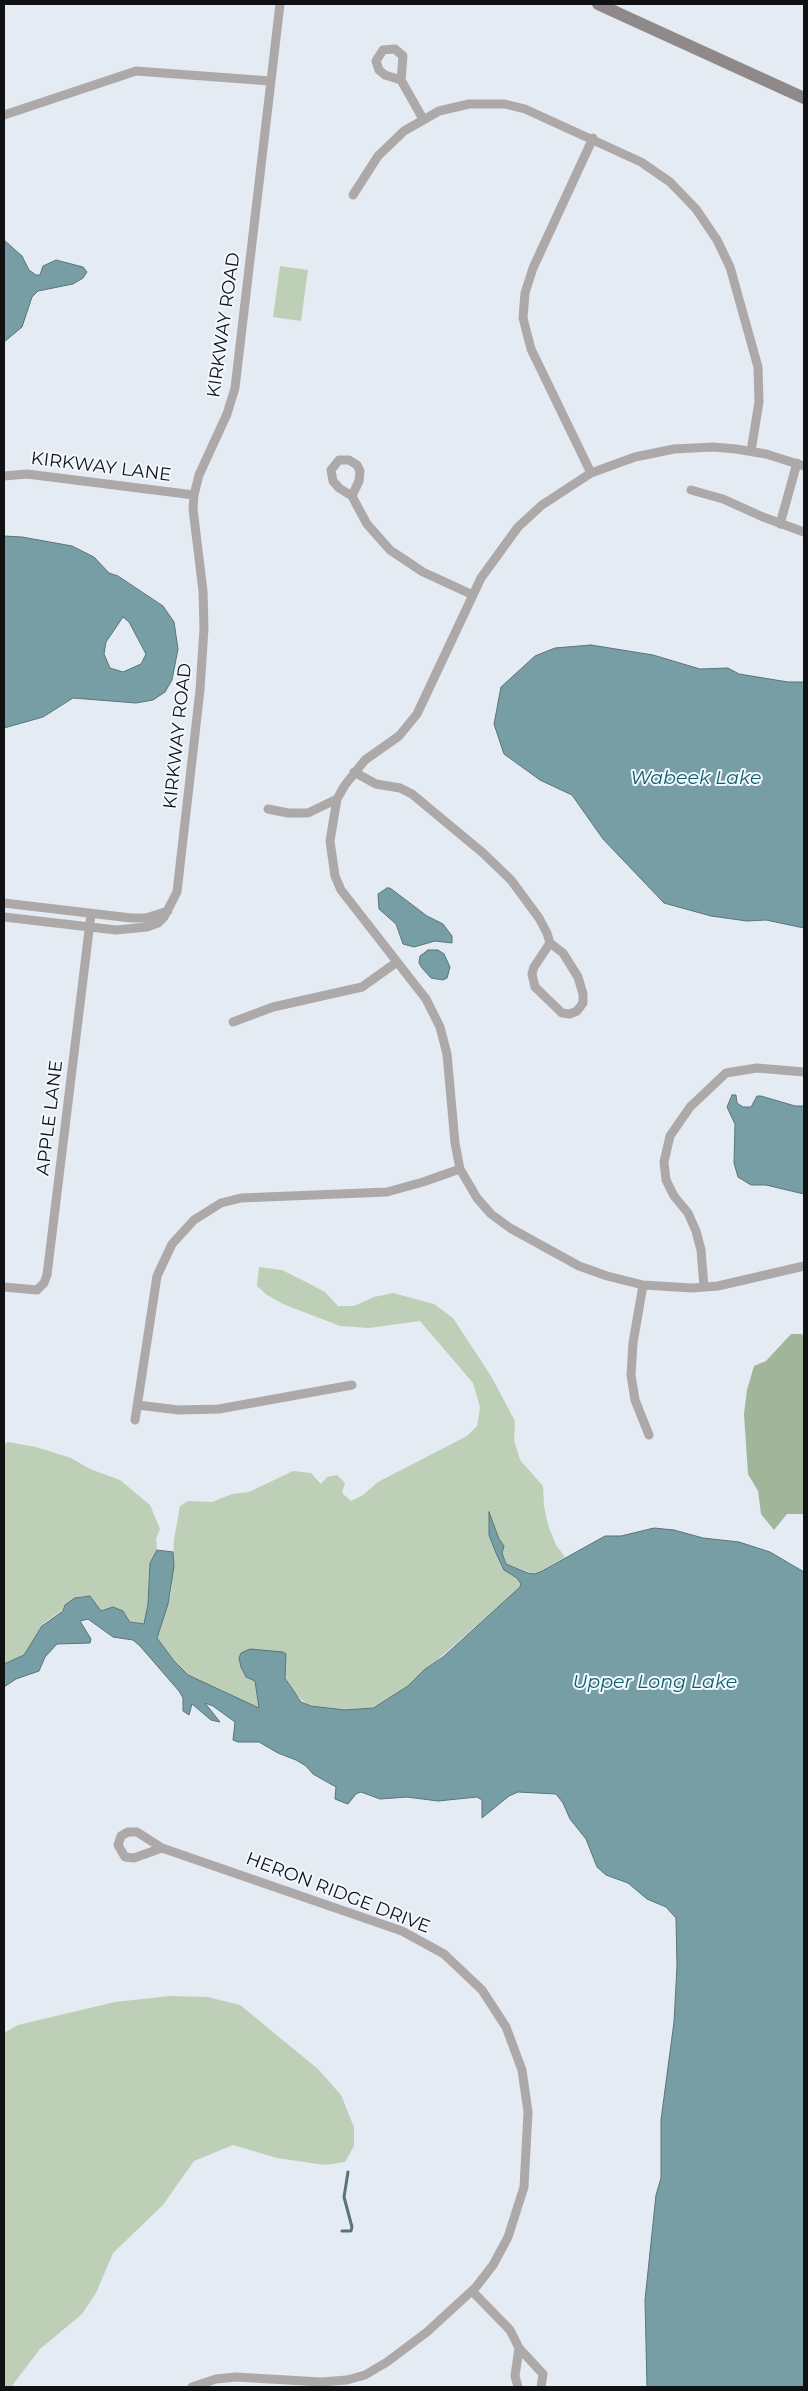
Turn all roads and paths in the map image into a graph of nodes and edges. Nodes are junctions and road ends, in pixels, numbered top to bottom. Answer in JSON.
{"nodes":[{"id":1,"x":280,"y":4,"type":"edge"},
{"id":2,"x":598,"y":4,"type":"edge"},
{"id":3,"x":401,"y":80,"type":"dead end"},
{"id":4,"x":270,"y":81,"type":"junction"},
{"id":5,"x":804,"y":98,"type":"edge"},
{"id":6,"x":4,"y":115,"type":"edge"},
{"id":7,"x":422,"y":119,"type":"junction"},
{"id":8,"x":593,"y":138,"type":"junction"},
{"id":9,"x":353,"y":195,"type":"dead end"},
{"id":10,"x":751,"y":451,"type":"junction"},
{"id":11,"x":800,"y":465,"type":"edge"},
{"id":12,"x":591,"y":473,"type":"junction"},
{"id":13,"x":4,"y":476,"type":"edge"},
{"id":14,"x":692,"y":490,"type":"dead end"},
{"id":15,"x":194,"y":495,"type":"junction"},
{"id":16,"x":352,"y":496,"type":"dead end"},
{"id":17,"x":780,"y":524,"type":"junction"},
{"id":18,"x":804,"y":532,"type":"edge"},
{"id":19,"x":473,"y":595,"type":"junction"},
{"id":20,"x":354,"y":772,"type":"junction"},
{"id":21,"x":338,"y":799,"type":"junction"},
{"id":22,"x":268,"y":808,"type":"dead end"},
{"id":23,"x":4,"y":903,"type":"edge"},
{"id":24,"x":168,"y":911,"type":"junction"},
{"id":25,"x":91,"y":914,"type":"junction"},
{"id":26,"x":4,"y":917,"type":"edge"},
{"id":27,"x":88,"y":926,"type":"junction"},
{"id":28,"x":550,"y":944,"type":"junction"},
{"id":29,"x":397,"y":962,"type":"junction"},
{"id":30,"x":233,"y":1022,"type":"dead end"},
{"id":31,"x":804,"y":1072,"type":"edge"},
{"id":32,"x":460,"y":1169,"type":"junction"},
{"id":33,"x":804,"y":1266,"type":"edge"},
{"id":34,"x":643,"y":1285,"type":"junction"},
{"id":35,"x":4,"y":1287,"type":"edge"},
{"id":36,"x":704,"y":1287,"type":"junction"},
{"id":37,"x":352,"y":1384,"type":"dead end"},
{"id":38,"x":137,"y":1405,"type":"junction"},
{"id":39,"x":134,"y":1420,"type":"dead end"},
{"id":40,"x":649,"y":1435,"type":"dead end"},
{"id":41,"x":162,"y":1848,"type":"junction"},
{"id":42,"x":472,"y":2291,"type":"junction"},
{"id":43,"x":519,"y":2348,"type":"junction"},
{"id":44,"x":192,"y":2387,"type":"edge"},
{"id":45,"x":518,"y":2387,"type":"edge"},
{"id":46,"x":541,"y":2387,"type":"edge"}],
"edges":[{"from":1,"to":4,"type":"street","name":"KIRKWAY ROAD"},
{"from":2,"to":5,"type":"main road"},
{"from":3,"to":7,"type":"street"},
{"from":4,"to":6,"type":"street"},
{"from":4,"to":15,"type":"street","name":"KIRKWAY ROAD"},
{"from":7,"to":8,"type":"street"},
{"from":7,"to":9,"type":"street"},
{"from":8,"to":10,"type":"street"},
{"from":8,"to":12,"type":"street"},
{"from":10,"to":11,"type":"street"},
{"from":10,"to":12,"type":"street"},
{"from":11,"to":17,"type":"street"},
{"from":12,"to":19,"type":"street"},
{"from":13,"to":15,"type":"street","name":"KIRKWAY LANE"},
{"from":14,"to":17,"type":"street"},
{"from":15,"to":24,"type":"street","name":"KIRKWAY ROAD"},
{"from":16,"to":19,"type":"street"},
{"from":17,"to":18,"type":"street"},
{"from":19,"to":20,"type":"street"},
{"from":20,"to":21,"type":"street"},
{"from":20,"to":28,"type":"street"},
{"from":21,"to":22,"type":"street"},
{"from":21,"to":29,"type":"street"},
{"from":23,"to":25,"type":"street"},
{"from":24,"to":25,"type":"street"},
{"from":24,"to":27,"type":"street","name":"KIRKWAY ROAD"},
{"from":25,"to":27,"type":"street","name":"APPLE LANE"},
{"from":26,"to":27,"type":"street","name":"KIRKWAY ROAD"},
{"from":27,"to":35,"type":"street","name":"APPLE LANE"},
{"from":28,"to":28,"type":"street"},
{"from":29,"to":30,"type":"street"},
{"from":29,"to":32,"type":"street"},
{"from":31,"to":36,"type":"street"},
{"from":32,"to":34,"type":"street"},
{"from":32,"to":38,"type":"street"},
{"from":33,"to":36,"type":"street"},
{"from":34,"to":36,"type":"street"},
{"from":34,"to":40,"type":"street"},
{"from":37,"to":38,"type":"street"},
{"from":38,"to":39,"type":"street"},
{"from":41,"to":41,"type":"street","name":"HERON RIDGE DRIVE"},
{"from":41,"to":42,"type":"street","name":"HERON RIDGE DRIVE"},
{"from":42,"to":43,"type":"street"},
{"from":42,"to":44,"type":"street","name":"HERON RIDGE DRIVE"},
{"from":43,"to":45,"type":"street"},
{"from":43,"to":46,"type":"street"}]}
